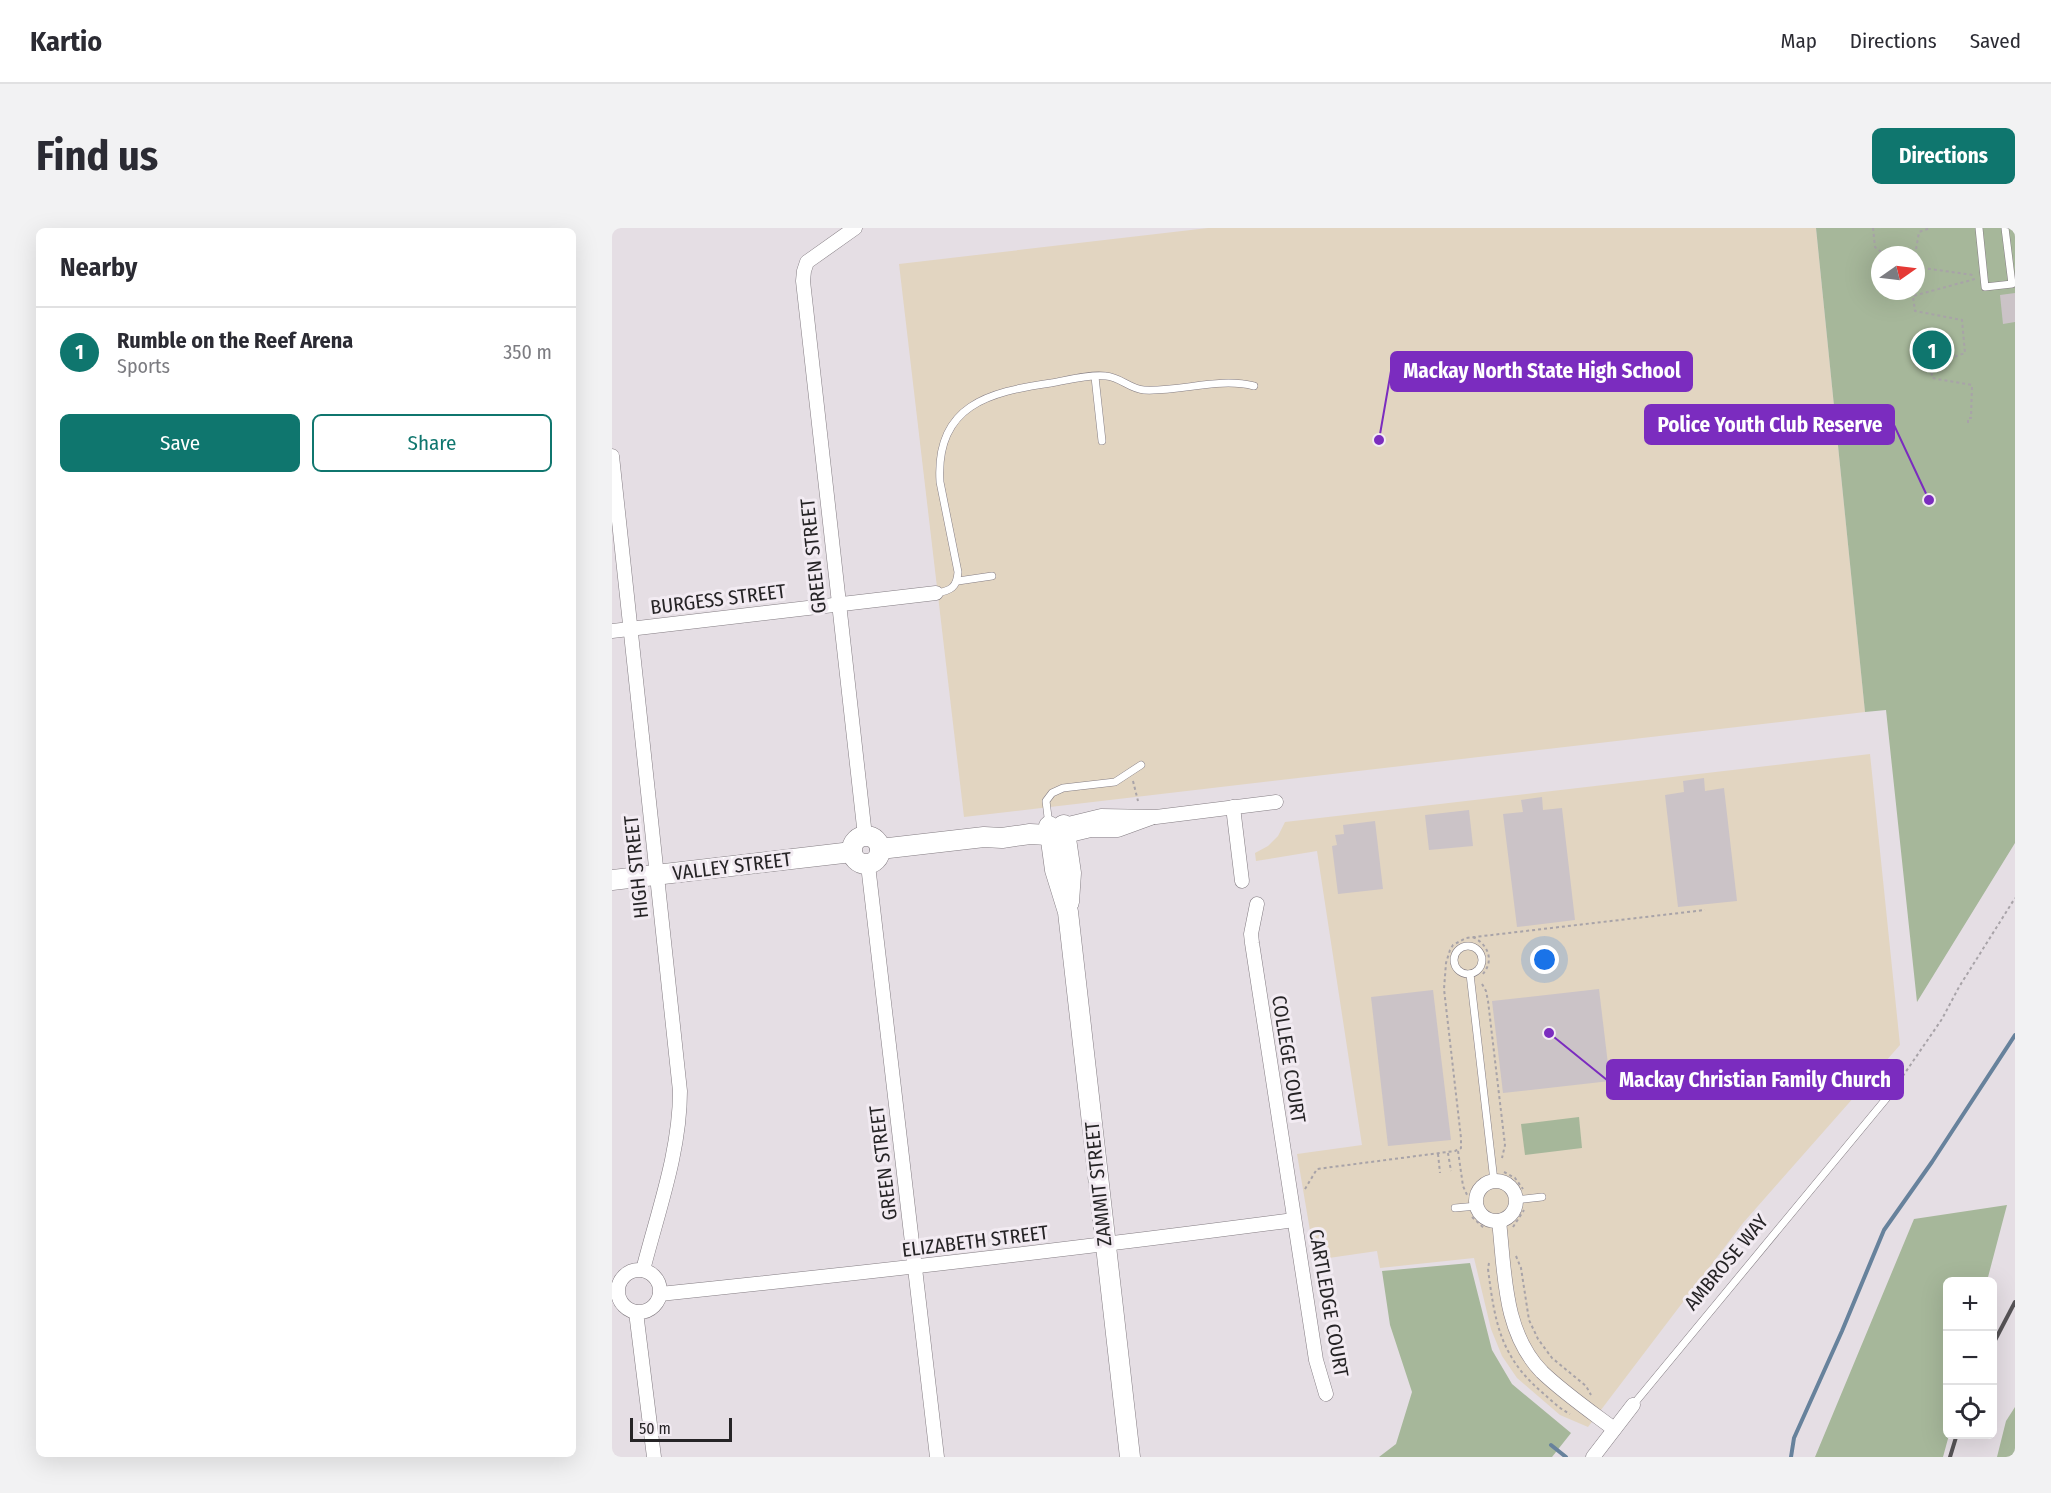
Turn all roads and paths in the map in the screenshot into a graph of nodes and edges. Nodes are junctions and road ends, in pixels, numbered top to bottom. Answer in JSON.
{"nodes":[{"id":1,"x":855,"y":228,"type":"edge"},
{"id":2,"x":1873,"y":228,"type":"edge"},
{"id":3,"x":1930,"y":228,"type":"edge"},
{"id":4,"x":1979,"y":228,"type":"edge"},
{"id":5,"x":2005,"y":228,"type":"edge"},
{"id":6,"x":1875,"y":246,"type":"edge"},
{"id":7,"x":1917,"y":246,"type":"edge"},
{"id":8,"x":1925,"y":268,"type":"edge"},
{"id":9,"x":1925,"y":293,"type":"edge"},
{"id":10,"x":1914,"y":300,"type":"edge"},
{"id":11,"x":1095,"y":377,"type":"junction"},
{"id":12,"x":1254,"y":386,"type":"dead end"},
{"id":13,"x":1968,"y":423,"type":"dead end"},
{"id":14,"x":1102,"y":441,"type":"dead end"},
{"id":15,"x":612,"y":456,"type":"edge"},
{"id":16,"x":992,"y":576,"type":"dead end"},
{"id":17,"x":958,"y":580,"type":"junction"},
{"id":18,"x":936,"y":593,"type":"joint"},
{"id":19,"x":838,"y":604,"type":"junction"},
{"id":20,"x":629,"y":629,"type":"junction"},
{"id":21,"x":612,"y":631,"type":"edge"},
{"id":22,"x":1141,"y":765,"type":"dead end"},
{"id":23,"x":1129,"y":773,"type":"junction"},
{"id":24,"x":1138,"y":801,"type":"dead end"},
{"id":25,"x":1276,"y":802,"type":"dead end"},
{"id":26,"x":1233,"y":807,"type":"junction"},
{"id":27,"x":1057,"y":831,"type":"junction"},
{"id":28,"x":865,"y":836,"type":"junction"},
{"id":29,"x":880,"y":849,"type":"junction"},
{"id":30,"x":852,"y":852,"type":"junction"},
{"id":31,"x":868,"y":865,"type":"junction"},
{"id":32,"x":656,"y":874,"type":"junction"},
{"id":33,"x":612,"y":880,"type":"edge"},
{"id":34,"x":1242,"y":881,"type":"dead end"},
{"id":35,"x":2015,"y":898,"type":"edge"},
{"id":36,"x":1257,"y":904,"type":"dead end"},
{"id":37,"x":1473,"y":937,"type":"dead end"},
{"id":38,"x":1470,"y":974,"type":"junction"},
{"id":39,"x":1890,"y":1094,"type":"joint"},
{"id":40,"x":1448,"y":1152,"type":"dead end"},
{"id":41,"x":1438,"y":1154,"type":"dead end"},
{"id":42,"x":1501,"y":1162,"type":"dead end"},
{"id":43,"x":1501,"y":1168,"type":"dead end"},
{"id":44,"x":1451,"y":1172,"type":"dead end"},
{"id":45,"x":1440,"y":1173,"type":"dead end"},
{"id":46,"x":1494,"y":1181,"type":"junction"},
{"id":47,"x":1542,"y":1197,"type":"dead end"},
{"id":48,"x":1521,"y":1199,"type":"junction"},
{"id":49,"x":1477,"y":1206,"type":"junction"},
{"id":50,"x":1455,"y":1208,"type":"dead end"},
{"id":51,"x":1294,"y":1220,"type":"junction"},
{"id":52,"x":1499,"y":1221,"type":"junction"},
{"id":53,"x":1511,"y":1233,"type":"dead end"},
{"id":54,"x":1105,"y":1245,"type":"junction"},
{"id":55,"x":1514,"y":1252,"type":"dead end"},
{"id":56,"x":914,"y":1268,"type":"junction"},
{"id":57,"x":643,"y":1270,"type":"junction"},
{"id":58,"x":660,"y":1293,"type":"junction"},
{"id":59,"x":615,"y":1298,"type":"edge"},
{"id":60,"x":636,"y":1312,"type":"junction"},
{"id":61,"x":1326,"y":1394,"type":"dead end"},
{"id":62,"x":1594,"y":1400,"type":"dead end"},
{"id":63,"x":1633,"y":1405,"type":"joint"},
{"id":64,"x":1614,"y":1429,"type":"junction"},
{"id":65,"x":654,"y":1457,"type":"edge"},
{"id":66,"x":937,"y":1457,"type":"edge"},
{"id":67,"x":1130,"y":1457,"type":"edge"},
{"id":68,"x":1593,"y":1457,"type":"edge"}],
"edges":[{"from":1,"to":19,"type":"street","name":"GREEN STREET"},
{"from":2,"to":6,"type":"path"},
{"from":3,"to":7,"type":"path"},
{"from":4,"to":5,"type":"lane"},
{"from":8,"to":9,"type":"path"},
{"from":10,"to":13,"type":"path"},
{"from":11,"to":12,"type":"lane"},
{"from":11,"to":14,"type":"lane"},
{"from":11,"to":17,"type":"lane"},
{"from":15,"to":20,"type":"street","name":"HIGH STREET"},
{"from":16,"to":17,"type":"lane"},
{"from":17,"to":18,"type":"lane"},
{"from":18,"to":19,"type":"street","name":"BURGESS STREET"},
{"from":19,"to":20,"type":"street","name":"BURGESS STREET"},
{"from":19,"to":28,"type":"street","name":"GREEN STREET"},
{"from":20,"to":21,"type":"street","name":"BURGESS STREET"},
{"from":20,"to":32,"type":"street","name":"HIGH STREET"},
{"from":22,"to":23,"type":"lane"},
{"from":23,"to":24,"type":"path"},
{"from":23,"to":27,"type":"lane"},
{"from":25,"to":26,"type":"street"},
{"from":26,"to":27,"type":"street"},
{"from":26,"to":34,"type":"street"},
{"from":27,"to":29,"type":"street"},
{"from":27,"to":54,"type":"street","name":"ZAMMIT STREET"},
{"from":28,"to":29,"type":"street"},
{"from":28,"to":30,"type":"street"},
{"from":29,"to":31,"type":"street"},
{"from":30,"to":31,"type":"street"},
{"from":30,"to":32,"type":"street","name":"VALLEY STREET"},
{"from":31,"to":56,"type":"street","name":"GREEN STREET"},
{"from":32,"to":33,"type":"street","name":"VALLEY STREET"},
{"from":32,"to":57,"type":"street","name":"HIGH STREET"},
{"from":35,"to":39,"type":"path"},
{"from":36,"to":51,"type":"street","name":"COLLEGE COURT"},
{"from":37,"to":42,"type":"path"},
{"from":38,"to":38,"type":"lane"},
{"from":38,"to":46,"type":"lane"},
{"from":39,"to":63,"type":"lane","name":"AMBROSE WAY"},
{"from":40,"to":44,"type":"path"},
{"from":41,"to":45,"type":"path"},
{"from":43,"to":48,"type":"path"},
{"from":46,"to":48,"type":"street"},
{"from":46,"to":49,"type":"street"},
{"from":47,"to":48,"type":"lane"},
{"from":48,"to":52,"type":"street"},
{"from":48,"to":53,"type":"path"},
{"from":49,"to":50,"type":"lane"},
{"from":49,"to":52,"type":"street"},
{"from":51,"to":54,"type":"street","name":"ELIZABETH STREET"},
{"from":51,"to":61,"type":"street","name":"CARTLEDGE COURT"},
{"from":52,"to":64,"type":"street"},
{"from":54,"to":56,"type":"street","name":"ELIZABETH STREET"},
{"from":54,"to":67,"type":"street","name":"ZAMMIT STREET"},
{"from":55,"to":62,"type":"path"},
{"from":56,"to":58,"type":"street","name":"ELIZABETH STREET"},
{"from":56,"to":66,"type":"street","name":"GREEN STREET"},
{"from":57,"to":58,"type":"street"},
{"from":57,"to":59,"type":"street"},
{"from":58,"to":60,"type":"street"},
{"from":59,"to":60,"type":"street"},
{"from":60,"to":65,"type":"street"},
{"from":63,"to":64,"type":"street","name":"AMBROSE WAY"},
{"from":64,"to":68,"type":"street","name":"AMBROSE WAY"}]}
